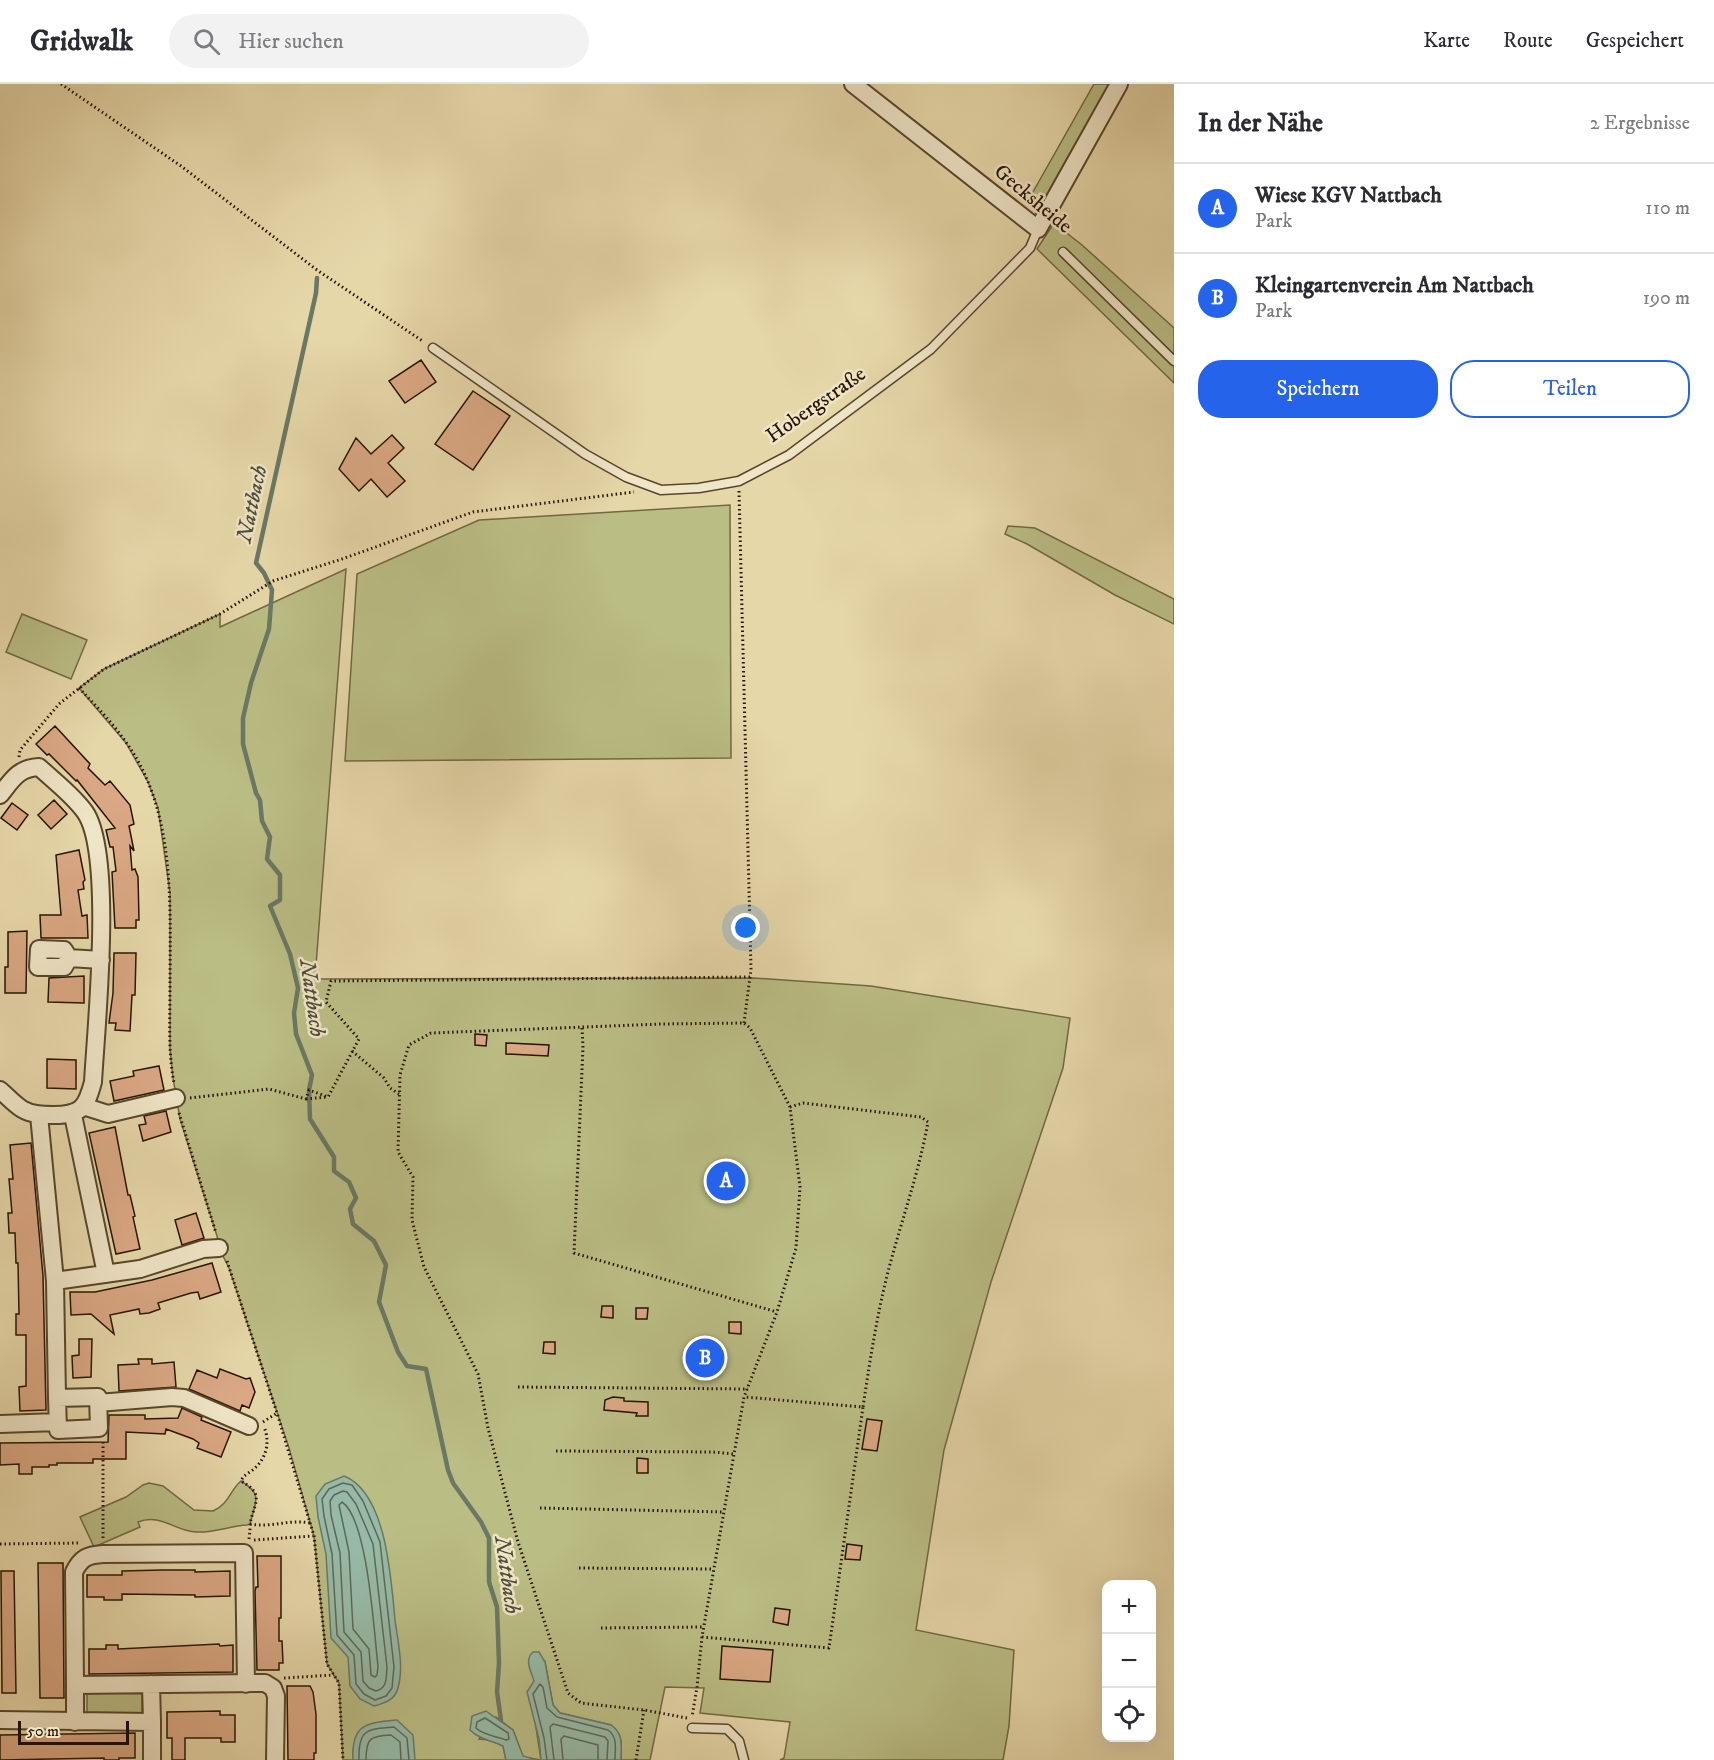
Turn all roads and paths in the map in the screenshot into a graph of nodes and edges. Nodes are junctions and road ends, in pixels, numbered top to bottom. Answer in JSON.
{"nodes":[{"id":1,"x":61,"y":84,"type":"edge"},
{"id":2,"x":853,"y":84,"type":"edge"},
{"id":3,"x":1119,"y":84,"type":"edge"},
{"id":4,"x":1038,"y":229,"type":"junction"},
{"id":5,"x":1063,"y":252,"type":"dead end"},
{"id":6,"x":434,"y":348,"type":"joint"},
{"id":7,"x":1174,"y":361,"type":"edge"},
{"id":8,"x":739,"y":481,"type":"junction"},
{"id":9,"x":657,"y":489,"type":"junction"},
{"id":10,"x":79,"y":688,"type":"junction"},
{"id":11,"x":18,"y":774,"type":"junction"},
{"id":12,"x":0,"y":795,"type":"edge"},
{"id":13,"x":69,"y":957,"type":"dead end"},
{"id":14,"x":101,"y":960,"type":"junction"},
{"id":15,"x":750,"y":977,"type":"junction"},
{"id":16,"x":744,"y":1023,"type":"junction"},
{"id":17,"x":582,"y":1028,"type":"junction"},
{"id":18,"x":0,"y":1090,"type":"edge"},
{"id":19,"x":399,"y":1094,"type":"junction"},
{"id":20,"x":328,"y":1097,"type":"junction"},
{"id":21,"x":176,"y":1098,"type":"junction"},
{"id":22,"x":306,"y":1099,"type":"junction"},
{"id":23,"x":790,"y":1107,"type":"junction"},
{"id":24,"x":78,"y":1110,"type":"junction"},
{"id":25,"x":39,"y":1115,"type":"junction"},
{"id":26,"x":219,"y":1248,"type":"junction"},
{"id":27,"x":106,"y":1275,"type":"junction"},
{"id":28,"x":55,"y":1281,"type":"junction"},
{"id":29,"x":777,"y":1312,"type":"junction"},
{"id":30,"x":518,"y":1387,"type":"dead end"},
{"id":31,"x":748,"y":1389,"type":"junction"},
{"id":32,"x":744,"y":1396,"type":"junction"},
{"id":33,"x":57,"y":1398,"type":"junction"},
{"id":34,"x":98,"y":1402,"type":"junction"},
{"id":35,"x":862,"y":1407,"type":"junction"},
{"id":36,"x":58,"y":1422,"type":"junction"},
{"id":37,"x":0,"y":1424,"type":"edge"},
{"id":38,"x":256,"y":1424,"type":"joint"},
{"id":39,"x":99,"y":1428,"type":"junction"},
{"id":40,"x":556,"y":1451,"type":"dead end"},
{"id":41,"x":734,"y":1454,"type":"junction"},
{"id":42,"x":540,"y":1508,"type":"dead end"},
{"id":43,"x":724,"y":1512,"type":"junction"},
{"id":44,"x":310,"y":1523,"type":"junction"},
{"id":45,"x":250,"y":1524,"type":"junction"},
{"id":46,"x":244,"y":1553,"type":"junction"},
{"id":47,"x":103,"y":1554,"type":"junction"},
{"id":48,"x":579,"y":1568,"type":"dead end"},
{"id":49,"x":714,"y":1569,"type":"junction"},
{"id":50,"x":704,"y":1627,"type":"junction"},
{"id":51,"x":601,"y":1628,"type":"dead end"},
{"id":52,"x":702,"y":1637,"type":"junction"},
{"id":53,"x":335,"y":1675,"type":"junction"},
{"id":54,"x":265,"y":1683,"type":"junction"},
{"id":55,"x":152,"y":1684,"type":"junction"},
{"id":56,"x":246,"y":1684,"type":"junction"},
{"id":57,"x":75,"y":1685,"type":"junction"},
{"id":58,"x":644,"y":1710,"type":"junction"},
{"id":59,"x":0,"y":1720,"type":"edge"},
{"id":60,"x":75,"y":1722,"type":"junction"},
{"id":61,"x":152,"y":1722,"type":"junction"},
{"id":62,"x":692,"y":1728,"type":"dead end"},
{"id":63,"x":152,"y":1760,"type":"edge"},
{"id":64,"x":275,"y":1760,"type":"edge"},
{"id":65,"x":343,"y":1760,"type":"edge"},
{"id":66,"x":636,"y":1760,"type":"edge"},
{"id":67,"x":744,"y":1760,"type":"edge"}],
"edges":[{"from":1,"to":6,"type":"path"},
{"from":2,"to":4,"type":"street","name":"Gecksheide"},
{"from":3,"to":4,"type":"street","name":"Hobergstraße"},
{"from":4,"to":8,"type":"lane","name":"Hobergstraße"},
{"from":5,"to":7,"type":"lane","name":"Gecksheide"},
{"from":6,"to":9,"type":"lane","name":"Hobergstraße"},
{"from":8,"to":9,"type":"lane","name":"Hobergstraße"},
{"from":8,"to":15,"type":"path"},
{"from":9,"to":10,"type":"path"},
{"from":10,"to":11,"type":"path"},
{"from":10,"to":21,"type":"path"},
{"from":11,"to":12,"type":"street"},
{"from":11,"to":14,"type":"street"},
{"from":13,"to":14,"type":"street"},
{"from":14,"to":24,"type":"street"},
{"from":15,"to":16,"type":"path"},
{"from":15,"to":20,"type":"path"},
{"from":16,"to":17,"type":"path"},
{"from":16,"to":23,"type":"path"},
{"from":17,"to":19,"type":"path"},
{"from":17,"to":29,"type":"path"},
{"from":18,"to":25,"type":"street"},
{"from":19,"to":20,"type":"path"},
{"from":19,"to":58,"type":"path"},
{"from":20,"to":22,"type":"path"},
{"from":20,"to":22,"type":"path"},
{"from":21,"to":22,"type":"path"},
{"from":21,"to":24,"type":"street"},
{"from":21,"to":26,"type":"path"},
{"from":23,"to":29,"type":"path"},
{"from":23,"to":35,"type":"path"},
{"from":24,"to":25,"type":"street"},
{"from":24,"to":27,"type":"street"},
{"from":25,"to":28,"type":"street"},
{"from":26,"to":27,"type":"street"},
{"from":26,"to":44,"type":"path"},
{"from":27,"to":28,"type":"street"},
{"from":28,"to":33,"type":"street"},
{"from":29,"to":31,"type":"path"},
{"from":30,"to":31,"type":"path"},
{"from":31,"to":32,"type":"path"},
{"from":32,"to":35,"type":"path"},
{"from":32,"to":41,"type":"path"},
{"from":33,"to":34,"type":"street"},
{"from":33,"to":36,"type":"street"},
{"from":34,"to":38,"type":"street"},
{"from":34,"to":39,"type":"street"},
{"from":35,"to":52,"type":"path"},
{"from":36,"to":37,"type":"street"},
{"from":36,"to":39,"type":"street"},
{"from":38,"to":45,"type":"path"},
{"from":39,"to":47,"type":"path"},
{"from":40,"to":41,"type":"path"},
{"from":41,"to":43,"type":"path"},
{"from":42,"to":43,"type":"path"},
{"from":43,"to":49,"type":"path"},
{"from":44,"to":45,"type":"path"},
{"from":44,"to":53,"type":"path"},
{"from":45,"to":46,"type":"path"},
{"from":46,"to":47,"type":"street"},
{"from":46,"to":56,"type":"street"},
{"from":47,"to":57,"type":"street"},
{"from":48,"to":49,"type":"path"},
{"from":49,"to":50,"type":"path"},
{"from":50,"to":51,"type":"path"},
{"from":50,"to":52,"type":"path"},
{"from":52,"to":58,"type":"path"},
{"from":53,"to":54,"type":"path"},
{"from":53,"to":65,"type":"path"},
{"from":54,"to":56,"type":"street"},
{"from":54,"to":64,"type":"street"},
{"from":55,"to":56,"type":"street"},
{"from":55,"to":57,"type":"street"},
{"from":55,"to":61,"type":"street"},
{"from":57,"to":60,"type":"street"},
{"from":58,"to":66,"type":"path"},
{"from":59,"to":60,"type":"street"},
{"from":60,"to":61,"type":"street"},
{"from":61,"to":63,"type":"street"},
{"from":62,"to":67,"type":"lane"}]}
